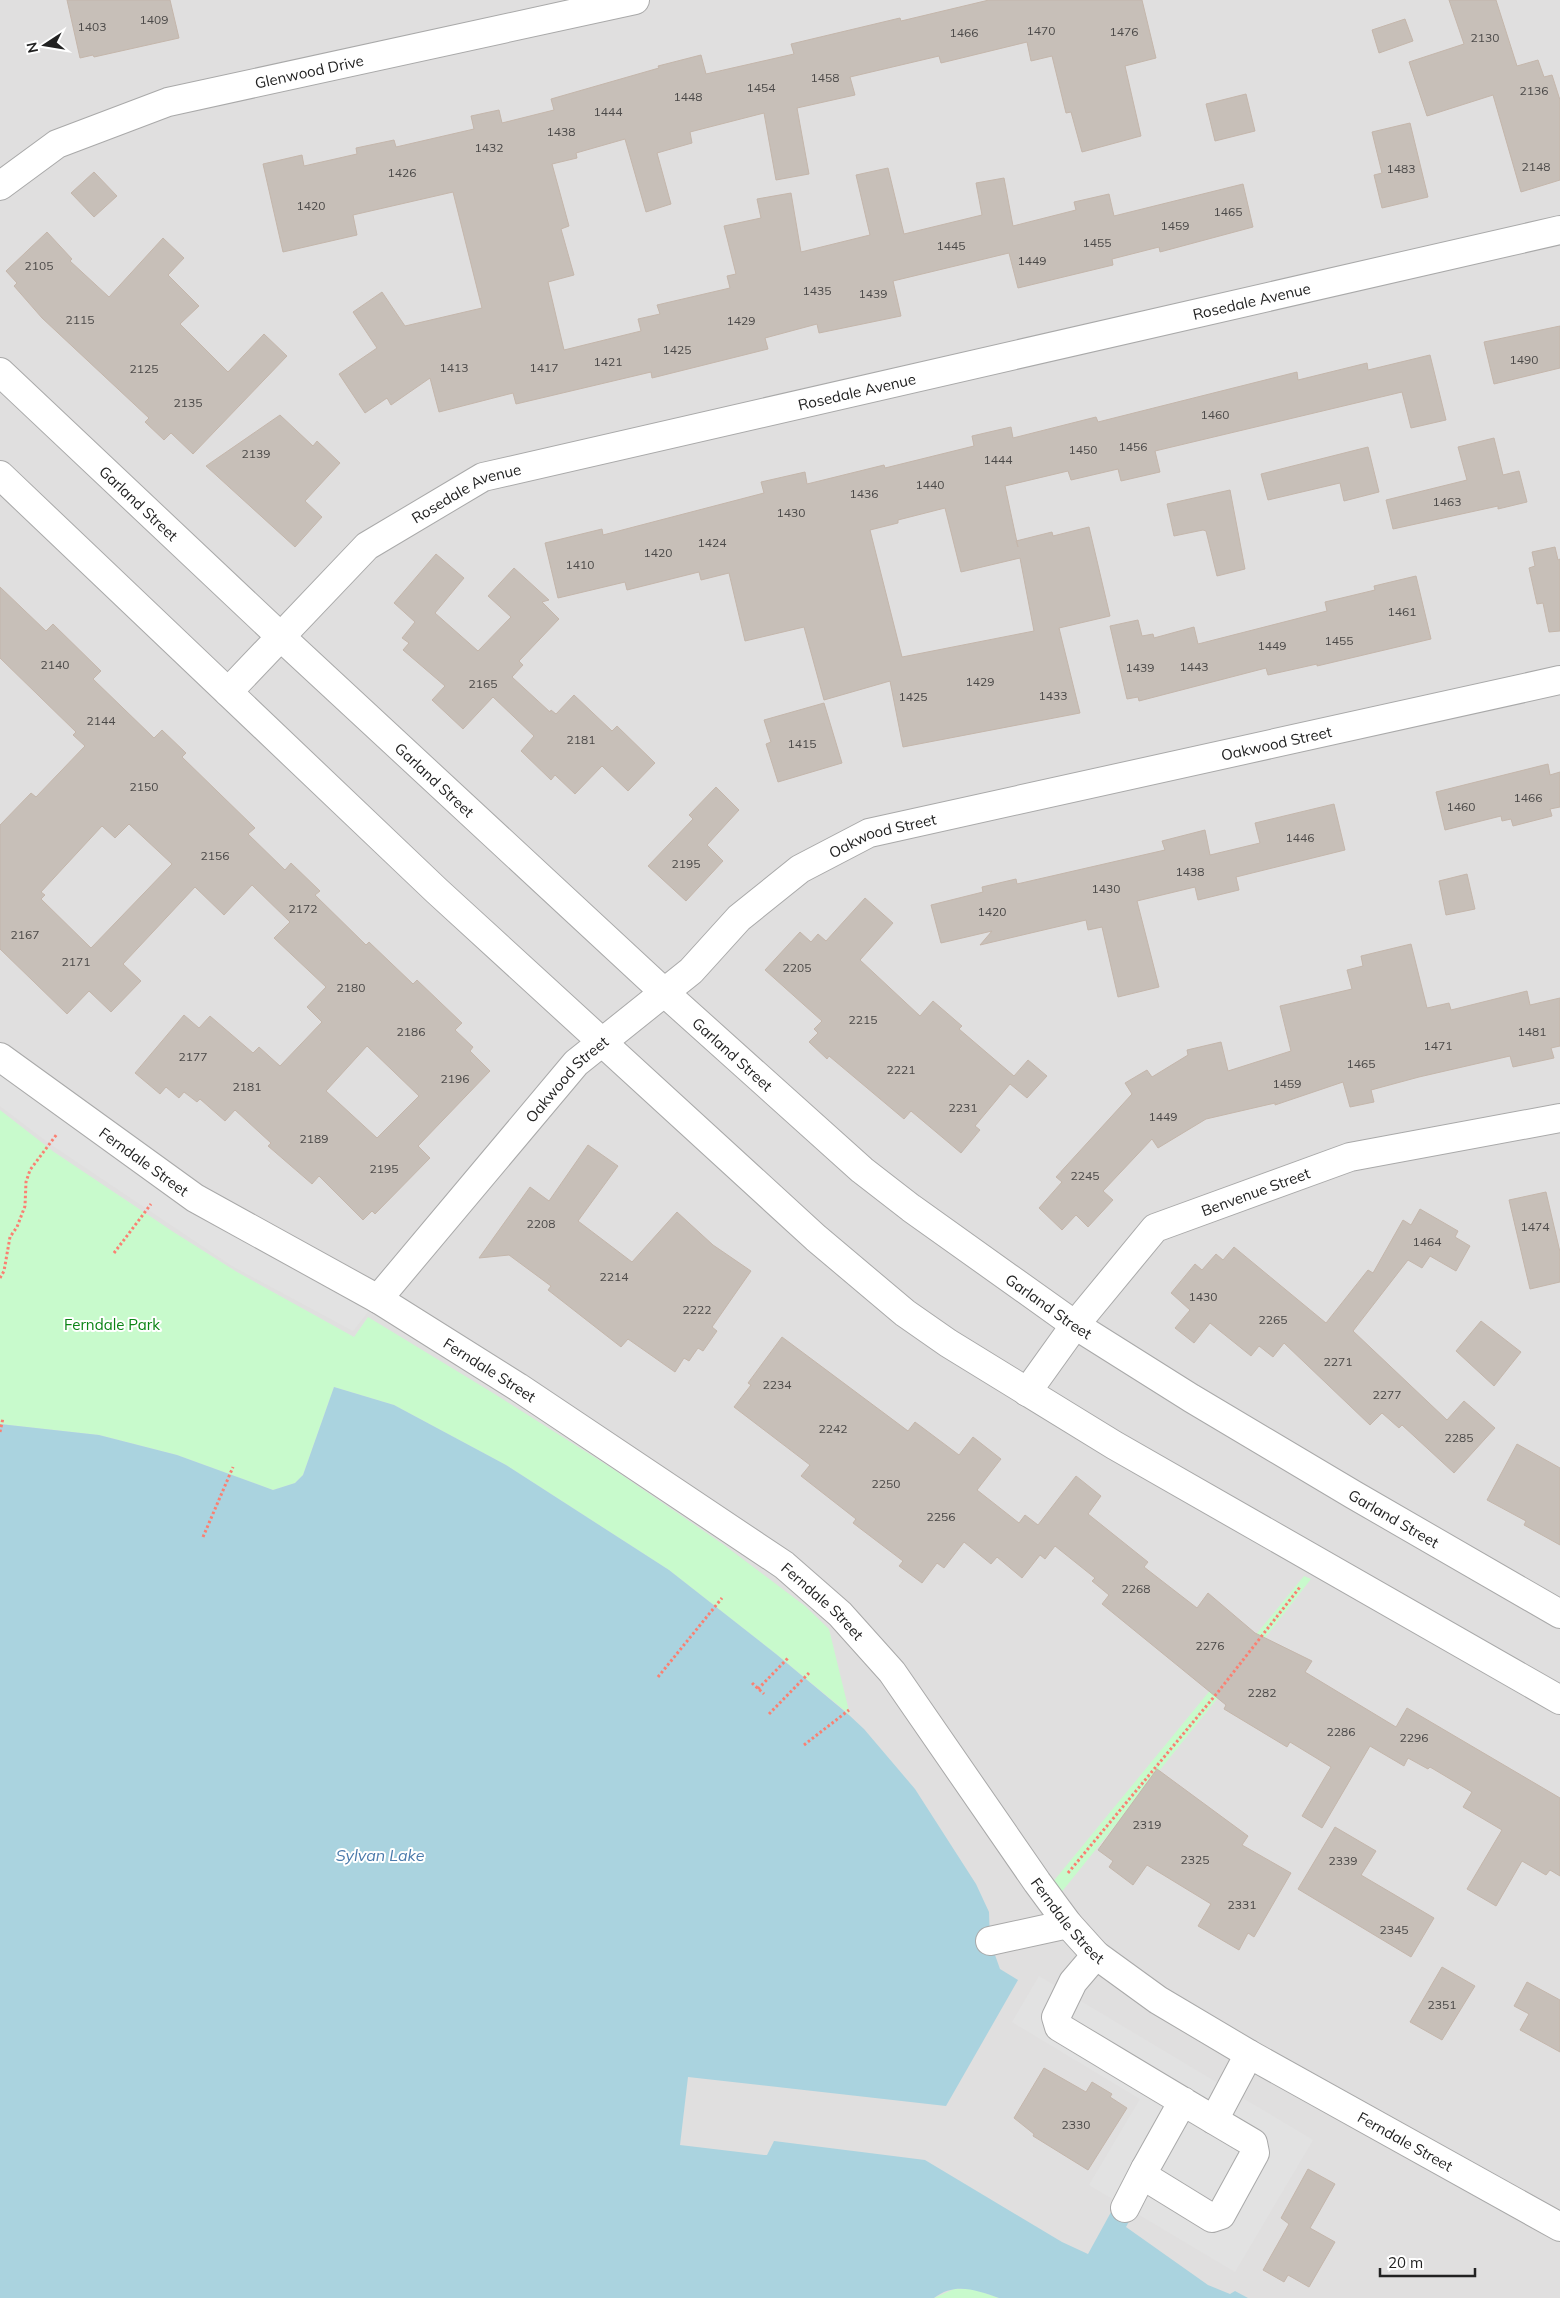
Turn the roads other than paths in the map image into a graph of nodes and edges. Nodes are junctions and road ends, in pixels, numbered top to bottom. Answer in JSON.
{"nodes":[{"id":1,"x":635,"y":0,"type":"edge"},
{"id":2,"x":0,"y":186,"type":"edge"},
{"id":3,"x":1560,"y":230,"type":"edge"},
{"id":4,"x":0,"y":372,"type":"edge"},
{"id":5,"x":0,"y":475,"type":"edge"},
{"id":6,"x":282,"y":637,"type":"junction"},
{"id":7,"x":1560,"y":680,"type":"edge"},
{"id":8,"x":228,"y":692,"type":"junction"},
{"id":9,"x":665,"y":993,"type":"junction"},
{"id":10,"x":603,"y":1042,"type":"junction"},
{"id":11,"x":0,"y":1057,"type":"edge"},
{"id":12,"x":1560,"y":1118,"type":"edge"},
{"id":13,"x":378,"y":1299,"type":"junction"},
{"id":14,"x":1075,"y":1325,"type":"junction"},
{"id":15,"x":1027,"y":1392,"type":"junction"},
{"id":16,"x":1560,"y":1614,"type":"edge"},
{"id":17,"x":1560,"y":1700,"type":"edge"},
{"id":18,"x":1068,"y":1924,"type":"junction"},
{"id":19,"x":990,"y":1941,"type":"dead end"},
{"id":20,"x":1096,"y":1955,"type":"junction"},
{"id":21,"x":1248,"y":2054,"type":"junction"},
{"id":22,"x":1183,"y":2101,"type":"junction"},
{"id":23,"x":1214,"y":2120,"type":"junction"},
{"id":24,"x":1145,"y":2169,"type":"junction"},
{"id":25,"x":1125,"y":2208,"type":"dead end"},
{"id":26,"x":1560,"y":2227,"type":"edge"}],
"edges":[{"from":1,"to":2,"type":"street","name":"Glenwood Drive"},
{"from":3,"to":6,"type":"street","name":"Rosedale Avenue"},
{"from":4,"to":6,"type":"street","name":"Garland Street"},
{"from":5,"to":8,"type":"street"},
{"from":6,"to":8,"type":"street","name":"Rosedale Avenue"},
{"from":6,"to":9,"type":"street","name":"Garland Street"},
{"from":7,"to":9,"type":"street","name":"Oakwood Street"},
{"from":8,"to":10,"type":"street"},
{"from":9,"to":10,"type":"street","name":"Oakwood Street"},
{"from":9,"to":14,"type":"street","name":"Garland Street"},
{"from":10,"to":13,"type":"street","name":"Oakwood Street"},
{"from":10,"to":15,"type":"street"},
{"from":11,"to":13,"type":"street","name":"Ferndale Street"},
{"from":12,"to":14,"type":"street","name":"Benvenue Street"},
{"from":13,"to":18,"type":"street","name":"Ferndale Street"},
{"from":14,"to":15,"type":"street","name":"Benvenue Street"},
{"from":14,"to":16,"type":"street","name":"Garland Street"},
{"from":15,"to":17,"type":"street"},
{"from":18,"to":19,"type":"street"},
{"from":18,"to":20,"type":"street","name":"Ferndale Street"},
{"from":20,"to":21,"type":"street","name":"Ferndale Street"},
{"from":20,"to":22,"type":"street"},
{"from":21,"to":23,"type":"street"},
{"from":21,"to":26,"type":"street","name":"Ferndale Street"},
{"from":22,"to":23,"type":"street"},
{"from":22,"to":24,"type":"street"},
{"from":23,"to":24,"type":"street"},
{"from":24,"to":25,"type":"street"}]}
